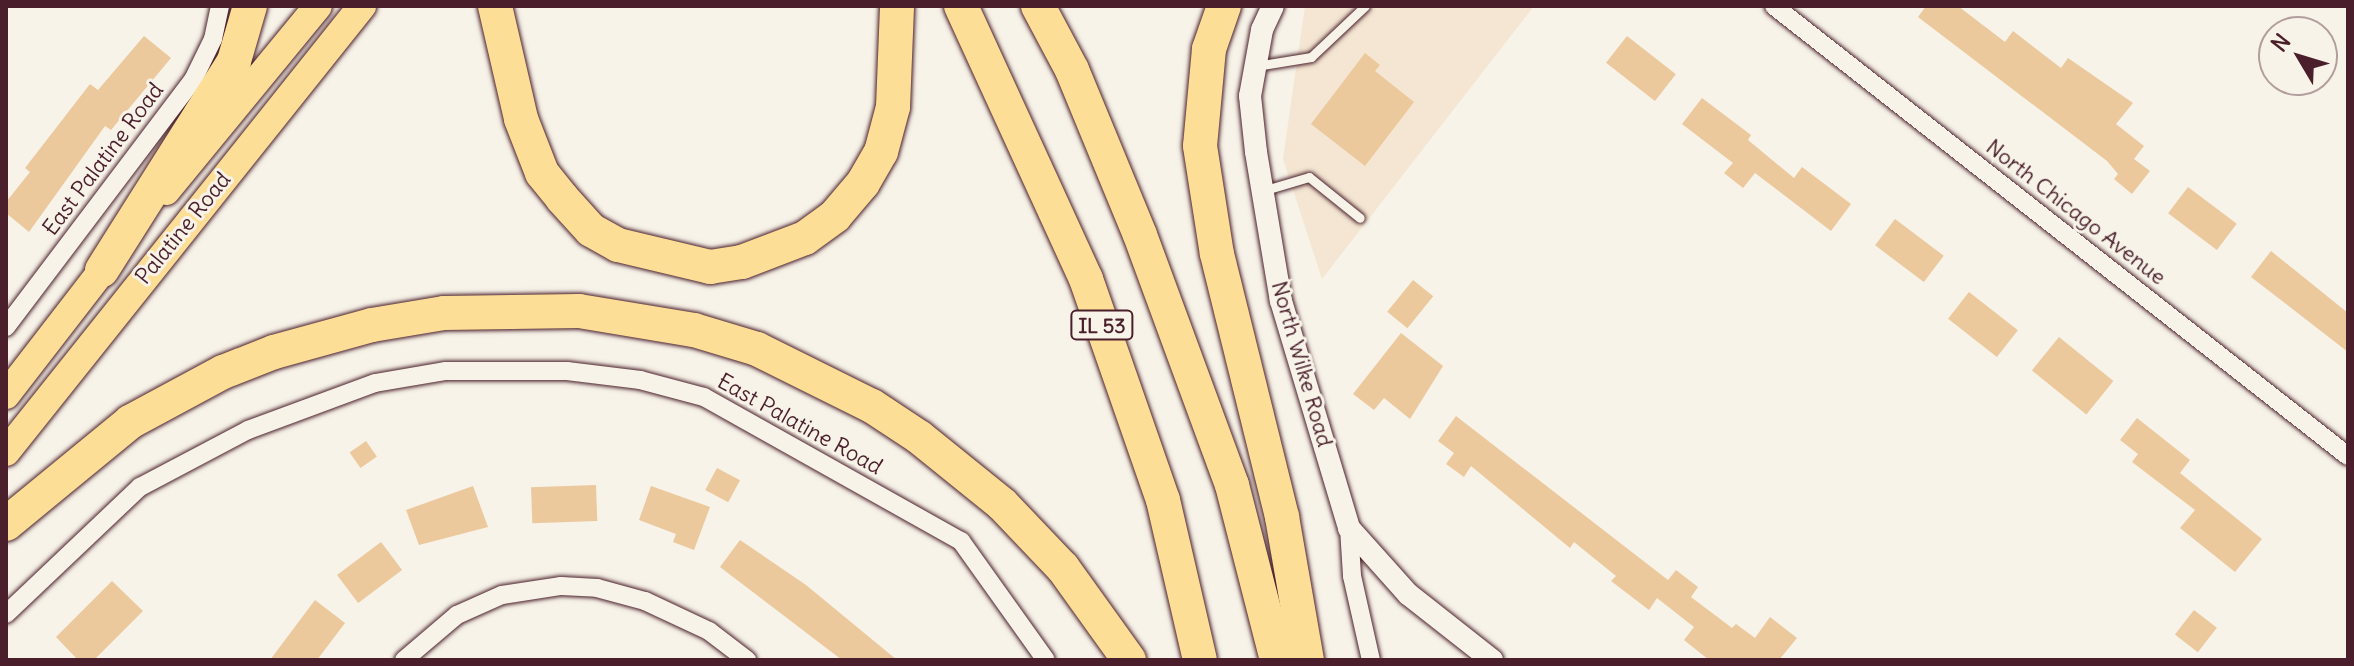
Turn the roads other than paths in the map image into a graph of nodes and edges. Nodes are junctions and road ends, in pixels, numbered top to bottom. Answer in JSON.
{"nodes":[{"id":1,"x":318,"y":6,"type":"edge"},
{"id":2,"x":362,"y":6,"type":"edge"},
{"id":3,"x":495,"y":6,"type":"edge"},
{"id":4,"x":897,"y":6,"type":"edge"},
{"id":5,"x":961,"y":6,"type":"edge"},
{"id":6,"x":1038,"y":6,"type":"edge"},
{"id":7,"x":1224,"y":6,"type":"edge"},
{"id":8,"x":1273,"y":6,"type":"edge"},
{"id":9,"x":1365,"y":6,"type":"edge"},
{"id":10,"x":1774,"y":6,"type":"edge"},
{"id":11,"x":230,"y":8,"type":"edge"},
{"id":12,"x":1256,"y":66,"type":"junction"},
{"id":13,"x":1262,"y":191,"type":"junction"},
{"id":14,"x":1360,"y":218,"type":"dead end"},
{"id":15,"x":102,"y":270,"type":"junction"},
{"id":16,"x":6,"y":327,"type":"edge"},
{"id":17,"x":6,"y":395,"type":"edge"},
{"id":18,"x":6,"y":452,"type":"edge"},
{"id":19,"x":2348,"y":456,"type":"edge"},
{"id":20,"x":6,"y":524,"type":"edge"},
{"id":21,"x":1349,"y":528,"type":"junction"},
{"id":22,"x":6,"y":614,"type":"edge"},
{"id":23,"x":404,"y":660,"type":"edge"},
{"id":24,"x":747,"y":660,"type":"edge"},
{"id":25,"x":1046,"y":660,"type":"edge"},
{"id":26,"x":1129,"y":660,"type":"edge"},
{"id":27,"x":1200,"y":660,"type":"edge"},
{"id":28,"x":1277,"y":660,"type":"edge"},
{"id":29,"x":1307,"y":660,"type":"edge"},
{"id":30,"x":1371,"y":660,"type":"edge"},
{"id":31,"x":1492,"y":660,"type":"edge"}],
"edges":[{"from":1,"to":15,"type":"main road","name":"Palatine Road"},
{"from":2,"to":18,"type":"main road","name":"Palatine Road"},
{"from":3,"to":4,"type":"highway"},
{"from":5,"to":27,"type":"highway","number":"IL 53"},
{"from":6,"to":28,"type":"highway","number":"IL 53"},
{"from":7,"to":29,"type":"highway"},
{"from":8,"to":12,"type":"street","name":"North Wilke Road"},
{"from":9,"to":12,"type":"lane"},
{"from":10,"to":19,"type":"street","name":"North Chicago Avenue"},
{"from":11,"to":15,"type":"highway"},
{"from":11,"to":16,"type":"street","name":"East Palatine Road"},
{"from":12,"to":13,"type":"street","name":"North Wilke Road"},
{"from":13,"to":14,"type":"lane"},
{"from":13,"to":21,"type":"street","name":"North Wilke Road"},
{"from":15,"to":17,"type":"main road","name":"Palatine Road"},
{"from":20,"to":26,"type":"highway"},
{"from":21,"to":30,"type":"street"},
{"from":21,"to":31,"type":"street","name":"North Wilke Road"},
{"from":22,"to":25,"type":"street","name":"East Palatine Road"},
{"from":23,"to":24,"type":"street"}]}
